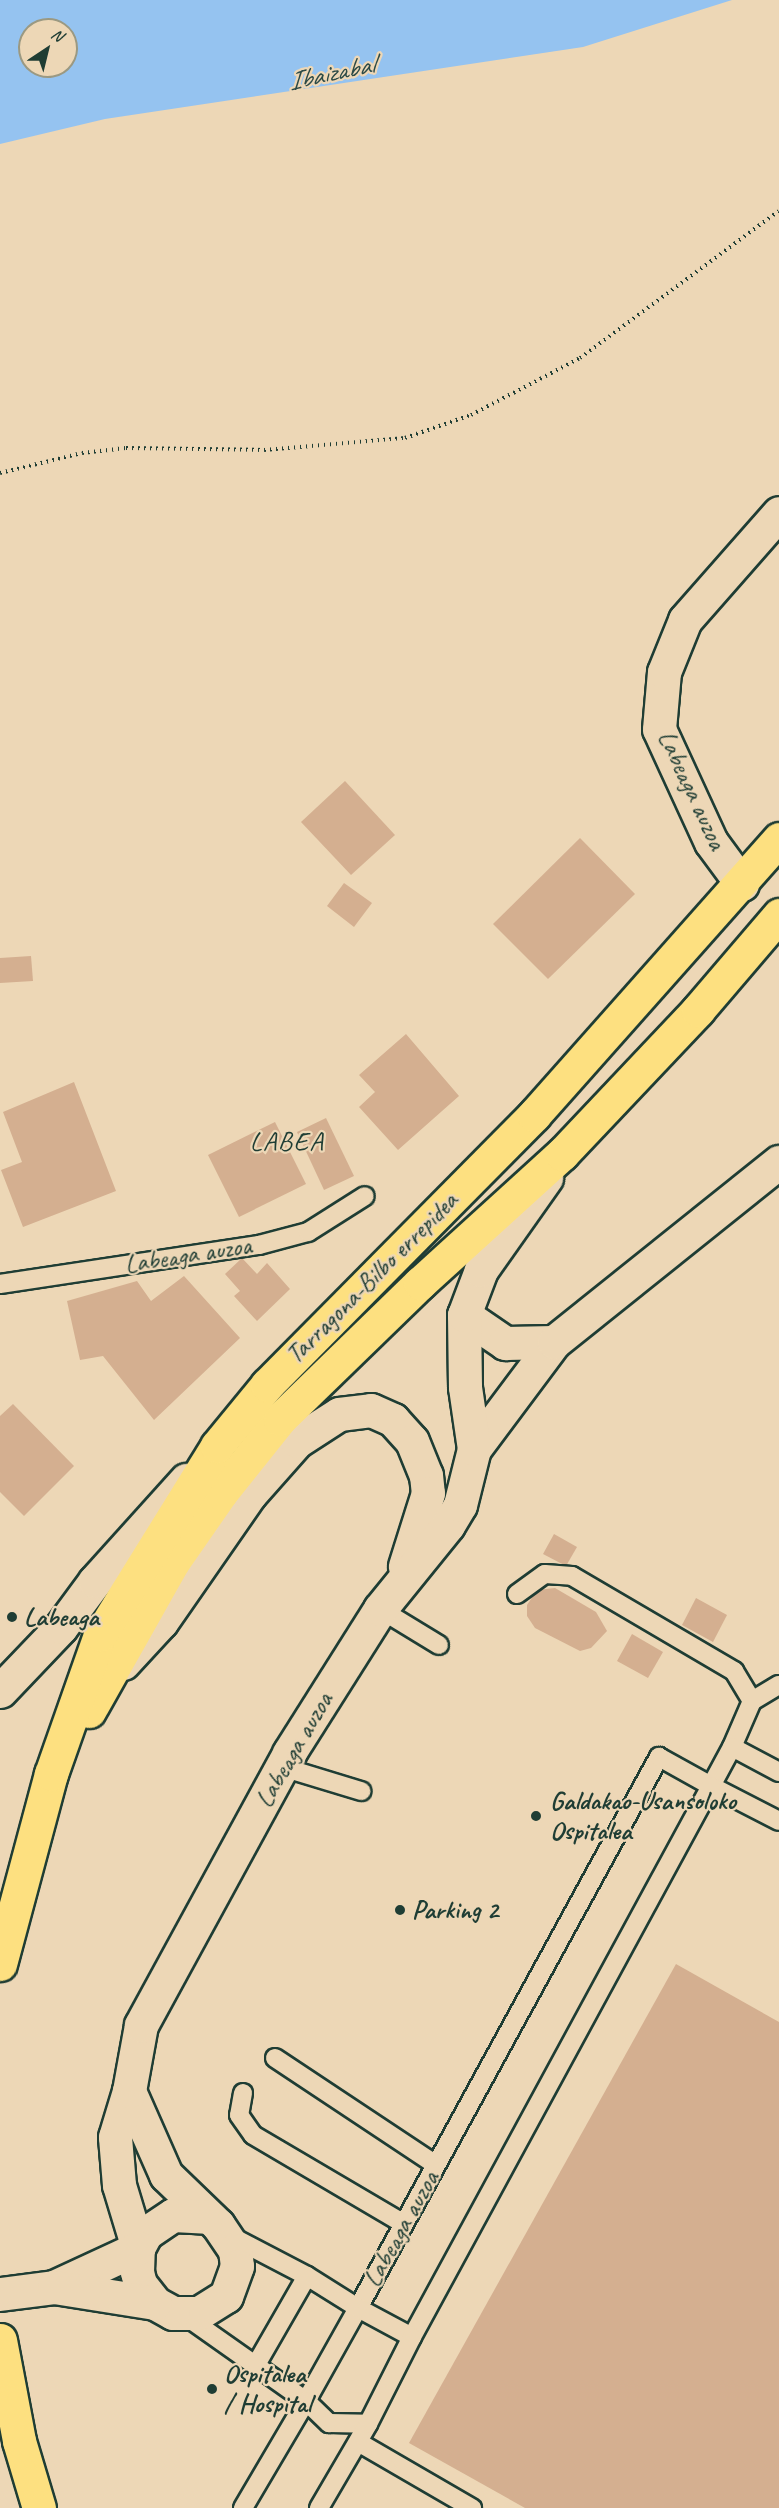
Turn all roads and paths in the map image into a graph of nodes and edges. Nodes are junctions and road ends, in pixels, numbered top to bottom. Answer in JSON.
{"nodes":[{"id":1,"x":779,"y":211,"type":"edge"},
{"id":2,"x":0,"y":473,"type":"edge"},
{"id":3,"x":779,"y":513,"type":"edge"},
{"id":4,"x":779,"y":839,"type":"edge"},
{"id":5,"x":742,"y":885,"type":"junction"},
{"id":6,"x":779,"y":915,"type":"edge"},
{"id":7,"x":562,"y":1154,"type":"junction"},
{"id":8,"x":779,"y":1162,"type":"edge"},
{"id":9,"x":365,"y":1196,"type":"dead end"},
{"id":10,"x":0,"y":1284,"type":"edge"},
{"id":11,"x":464,"y":1315,"type":"junction"},
{"id":12,"x":555,"y":1342,"type":"junction"},
{"id":13,"x":217,"y":1446,"type":"junction"},
{"id":14,"x":474,"y":1449,"type":"junction"},
{"id":15,"x":401,"y":1579,"type":"junction"},
{"id":16,"x":517,"y":1594,"type":"dead end"},
{"id":17,"x":380,"y":1609,"type":"junction"},
{"id":18,"x":439,"y":1645,"type":"dead end"},
{"id":19,"x":108,"y":1678,"type":"junction"},
{"id":20,"x":779,"y":1685,"type":"edge"},
{"id":21,"x":0,"y":1691,"type":"edge"},
{"id":22,"x":752,"y":1701,"type":"junction"},
{"id":23,"x":732,"y":1747,"type":"junction"},
{"id":24,"x":282,"y":1767,"type":"junction"},
{"id":25,"x":779,"y":1772,"type":"edge"},
{"id":26,"x":51,"y":1774,"type":"junction"},
{"id":27,"x":711,"y":1786,"type":"junction"},
{"id":28,"x":361,"y":1791,"type":"dead end"},
{"id":29,"x":779,"y":1821,"type":"edge"},
{"id":30,"x":0,"y":1964,"type":"edge"},
{"id":31,"x":275,"y":2058,"type":"dead end"},
{"id":32,"x":129,"y":2091,"type":"junction"},
{"id":33,"x":243,"y":2093,"type":"dead end"},
{"id":34,"x":436,"y":2164,"type":"junction"},
{"id":35,"x":404,"y":2224,"type":"junction"},
{"id":36,"x":217,"y":2226,"type":"junction"},
{"id":37,"x":138,"y":2248,"type":"junction"},
{"id":38,"x":308,"y":2276,"type":"junction"},
{"id":39,"x":54,"y":2287,"type":"junction"},
{"id":40,"x":0,"y":2294,"type":"edge"},
{"id":41,"x":358,"y":2308,"type":"junction"},
{"id":42,"x":169,"y":2309,"type":"junction"},
{"id":43,"x":412,"y":2337,"type":"junction"},
{"id":44,"x":0,"y":2340,"type":"edge"},
{"id":45,"x":257,"y":2363,"type":"junction"},
{"id":46,"x":306,"y":2401,"type":"junction"},
{"id":47,"x":368,"y":2424,"type":"junction"},
{"id":48,"x":358,"y":2442,"type":"junction"},
{"id":49,"x":39,"y":2508,"type":"edge"},
{"id":50,"x":243,"y":2508,"type":"edge"},
{"id":51,"x":319,"y":2508,"type":"edge"},
{"id":52,"x":472,"y":2508,"type":"edge"}],
"edges":[{"from":1,"to":2,"type":"path"},
{"from":3,"to":5,"type":"street","name":"Labeaga auzoa"},
{"from":4,"to":5,"type":"highway","name":"Tarragona-Bilbo errepidea"},
{"from":5,"to":13,"type":"highway","name":"Tarragona-Bilbo errepidea"},
{"from":6,"to":7,"type":"highway","name":"Tarragona-Bilbo errepidea"},
{"from":7,"to":11,"type":"street","name":"Labeaga auzoa"},
{"from":7,"to":19,"type":"highway","name":"Tarragona-Bilbo errepidea"},
{"from":8,"to":12,"type":"street"},
{"from":9,"to":10,"type":"lane","name":"Labeaga auzoa"},
{"from":11,"to":12,"type":"street"},
{"from":11,"to":14,"type":"street","name":"Labeaga auzoa"},
{"from":12,"to":14,"type":"street"},
{"from":13,"to":21,"type":"street"},
{"from":13,"to":26,"type":"highway","name":"Tarragona-Bilbo errepidea"},
{"from":14,"to":15,"type":"street","name":"Labeaga auzoa"},
{"from":15,"to":17,"type":"street","name":"Labeaga auzoa"},
{"from":15,"to":19,"type":"street","name":"Labeaga auzoa"},
{"from":16,"to":22,"type":"lane"},
{"from":17,"to":18,"type":"lane"},
{"from":17,"to":24,"type":"street","name":"Labeaga auzoa"},
{"from":19,"to":26,"type":"highway","name":"Tarragona-Bilbo errepidea"},
{"from":20,"to":22,"type":"lane"},
{"from":22,"to":23,"type":"lane"},
{"from":23,"to":25,"type":"lane"},
{"from":23,"to":27,"type":"lane"},
{"from":24,"to":28,"type":"lane"},
{"from":24,"to":32,"type":"street","name":"Labeaga auzoa"},
{"from":26,"to":30,"type":"highway","name":"Tarragona-Bilbo errepidea"},
{"from":27,"to":29,"type":"lane","name":"Labeaga auzoa"},
{"from":27,"to":34,"type":"lane","name":"Labeaga auzoa"},
{"from":27,"to":43,"type":"lane"},
{"from":31,"to":34,"type":"lane"},
{"from":32,"to":36,"type":"street"},
{"from":32,"to":37,"type":"street","name":"Labeaga auzoa"},
{"from":33,"to":35,"type":"lane"},
{"from":34,"to":35,"type":"lane","name":"Labeaga auzoa"},
{"from":35,"to":41,"type":"lane","name":"Labeaga auzoa"},
{"from":36,"to":37,"type":"street"},
{"from":36,"to":38,"type":"lane"},
{"from":36,"to":42,"type":"street"},
{"from":37,"to":39,"type":"street"},
{"from":37,"to":42,"type":"street"},
{"from":38,"to":41,"type":"lane"},
{"from":38,"to":45,"type":"lane"},
{"from":39,"to":40,"type":"street"},
{"from":39,"to":42,"type":"street"},
{"from":41,"to":43,"type":"lane","name":"Labeaga auzoa"},
{"from":41,"to":46,"type":"lane"},
{"from":42,"to":45,"type":"lane"},
{"from":43,"to":47,"type":"lane"},
{"from":44,"to":49,"type":"highway"},
{"from":45,"to":46,"type":"lane"},
{"from":46,"to":47,"type":"lane"},
{"from":46,"to":50,"type":"lane"},
{"from":47,"to":48,"type":"lane"},
{"from":48,"to":51,"type":"lane"},
{"from":48,"to":52,"type":"lane"}]}
